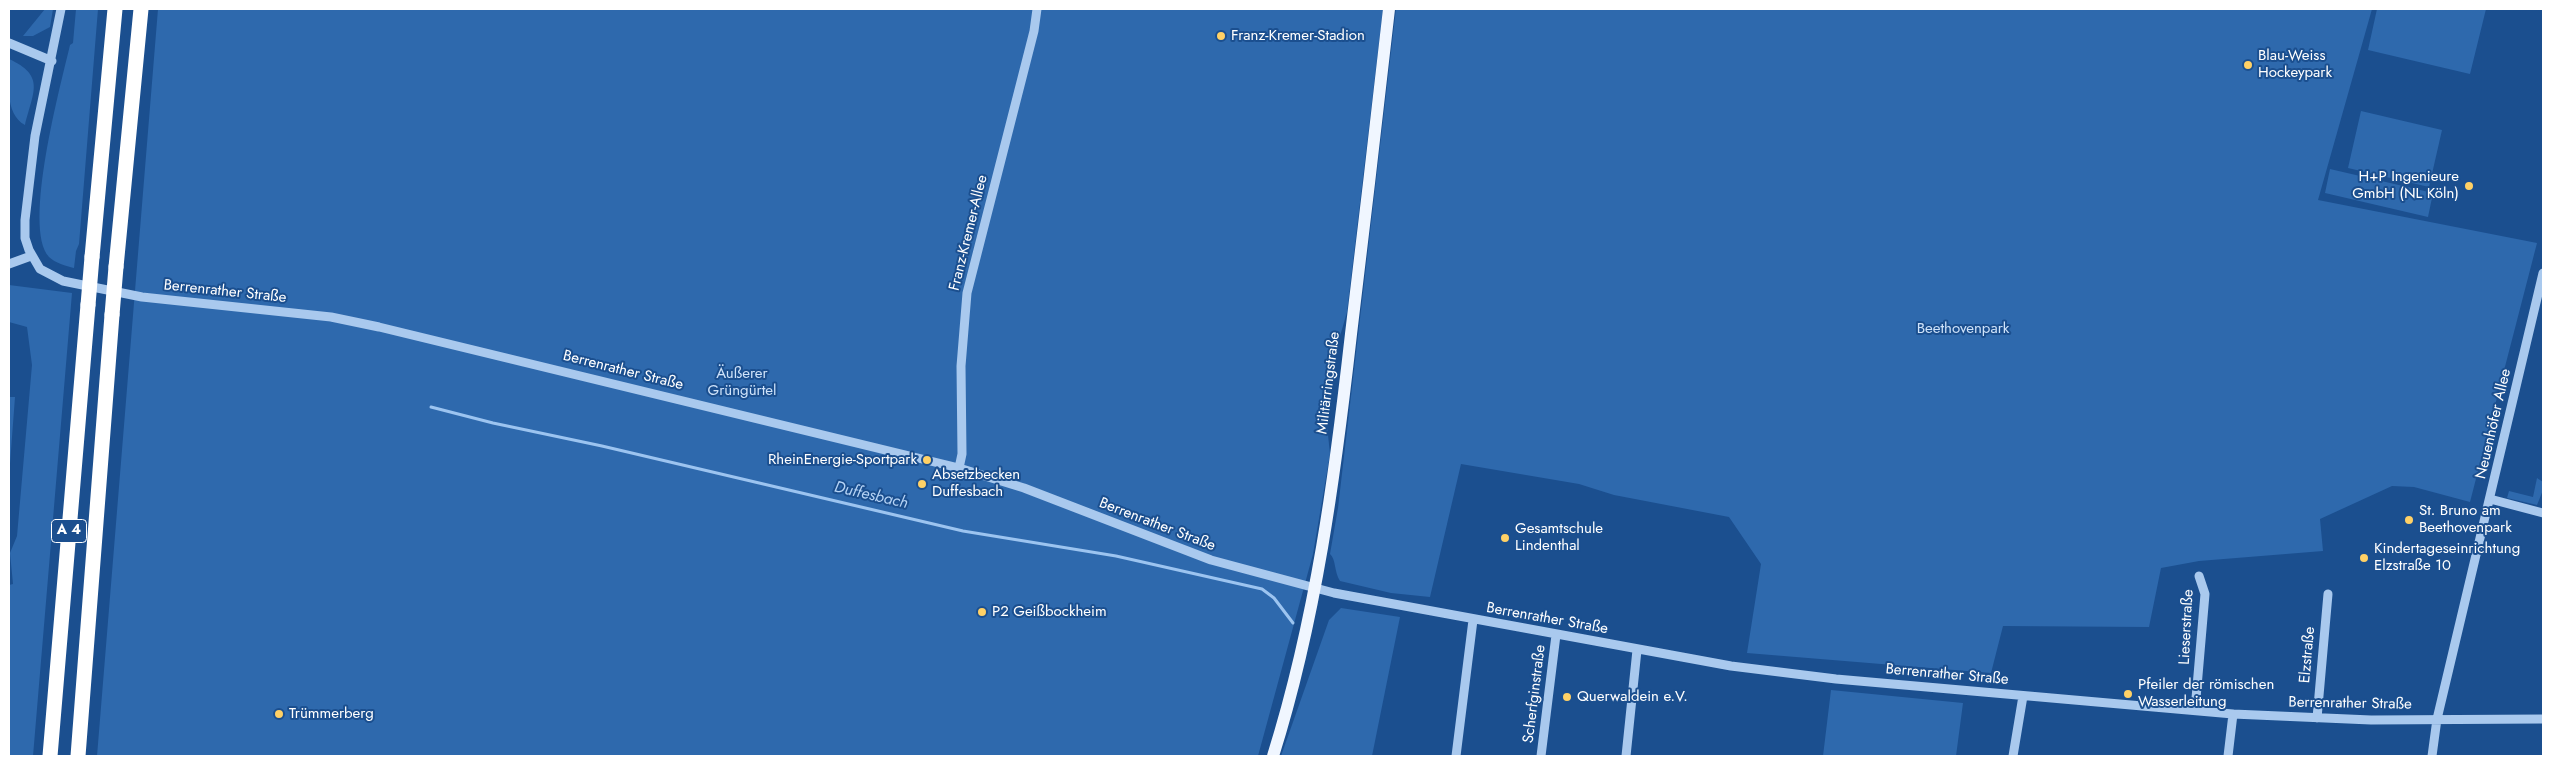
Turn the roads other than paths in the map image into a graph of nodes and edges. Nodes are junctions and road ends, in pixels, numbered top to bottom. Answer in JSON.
{"nodes":[{"id":1,"x":61,"y":9,"type":"edge"},
{"id":2,"x":115,"y":9,"type":"edge"},
{"id":3,"x":141,"y":9,"type":"edge"},
{"id":4,"x":1037,"y":9,"type":"edge"},
{"id":5,"x":1389,"y":9,"type":"edge"},
{"id":6,"x":9,"y":43,"type":"edge"},
{"id":7,"x":52,"y":61,"type":"junction"},
{"id":8,"x":31,"y":256,"type":"junction"},
{"id":9,"x":9,"y":264,"type":"edge"},
{"id":10,"x":2543,"y":273,"type":"edge"},
{"id":11,"x":959,"y":468,"type":"junction"},
{"id":12,"x":2490,"y":499,"type":"junction"},
{"id":13,"x":2543,"y":513,"type":"edge"},
{"id":14,"x":2199,"y":576,"type":"dead end"},
{"id":15,"x":1315,"y":588,"type":"junction"},
{"id":16,"x":2328,"y":594,"type":"dead end"},
{"id":17,"x":1473,"y":620,"type":"junction"},
{"id":18,"x":1556,"y":635,"type":"junction"},
{"id":19,"x":1638,"y":650,"type":"junction"},
{"id":20,"x":2023,"y":696,"type":"junction"},
{"id":21,"x":2195,"y":710,"type":"junction"},
{"id":22,"x":2233,"y":714,"type":"junction"},
{"id":23,"x":2317,"y":718,"type":"junction"},
{"id":24,"x":2543,"y":718,"type":"edge"},
{"id":25,"x":2437,"y":719,"type":"junction"},
{"id":26,"x":50,"y":756,"type":"edge"},
{"id":27,"x":78,"y":756,"type":"edge"},
{"id":28,"x":1273,"y":756,"type":"edge"},
{"id":29,"x":1456,"y":756,"type":"edge"},
{"id":30,"x":1541,"y":756,"type":"edge"},
{"id":31,"x":1626,"y":756,"type":"edge"},
{"id":32,"x":2014,"y":756,"type":"edge"},
{"id":33,"x":2228,"y":756,"type":"edge"},
{"id":34,"x":2432,"y":756,"type":"edge"}],
"edges":[{"from":1,"to":7,"type":"street","name":"Berrenrather Straße"},
{"from":2,"to":26,"type":"highway","number":"A 4","bridge":true},
{"from":3,"to":27,"type":"highway","number":"A 4","bridge":true},
{"from":4,"to":11,"type":"street","name":"Franz-Kremer-Allee"},
{"from":5,"to":15,"type":"main road","name":"Militärringstraße"},
{"from":6,"to":7,"type":"street"},
{"from":7,"to":8,"type":"street","name":"Berrenrather Straße"},
{"from":8,"to":9,"type":"street"},
{"from":8,"to":11,"type":"street","name":"Berrenrather Straße"},
{"from":10,"to":12,"type":"street","name":"Neuenhöfer Allee"},
{"from":11,"to":15,"type":"street","name":"Berrenrather Straße"},
{"from":12,"to":13,"type":"street"},
{"from":12,"to":25,"type":"street","name":"Neuenhöfer Allee"},
{"from":14,"to":21,"type":"street","name":"Lieserstraße"},
{"from":15,"to":17,"type":"street","name":"Berrenrather Straße"},
{"from":15,"to":28,"type":"main road","name":"Militärringstraße"},
{"from":16,"to":23,"type":"street","name":"Elzstraße"},
{"from":17,"to":18,"type":"street","name":"Berrenrather Straße"},
{"from":17,"to":29,"type":"street"},
{"from":18,"to":19,"type":"street","name":"Berrenrather Straße"},
{"from":18,"to":30,"type":"street","name":"Scherfginstraße"},
{"from":19,"to":20,"type":"street","name":"Berrenrather Straße"},
{"from":19,"to":31,"type":"street"},
{"from":20,"to":21,"type":"street","name":"Berrenrather Straße"},
{"from":20,"to":32,"type":"street"},
{"from":21,"to":22,"type":"street","name":"Berrenrather Straße"},
{"from":22,"to":23,"type":"street","name":"Berrenrather Straße"},
{"from":22,"to":33,"type":"street"},
{"from":23,"to":25,"type":"street","name":"Berrenrather Straße"},
{"from":24,"to":25,"type":"street","name":"Berrenrather Straße"},
{"from":25,"to":34,"type":"street","name":"Neuenhöfer Allee"}]}
